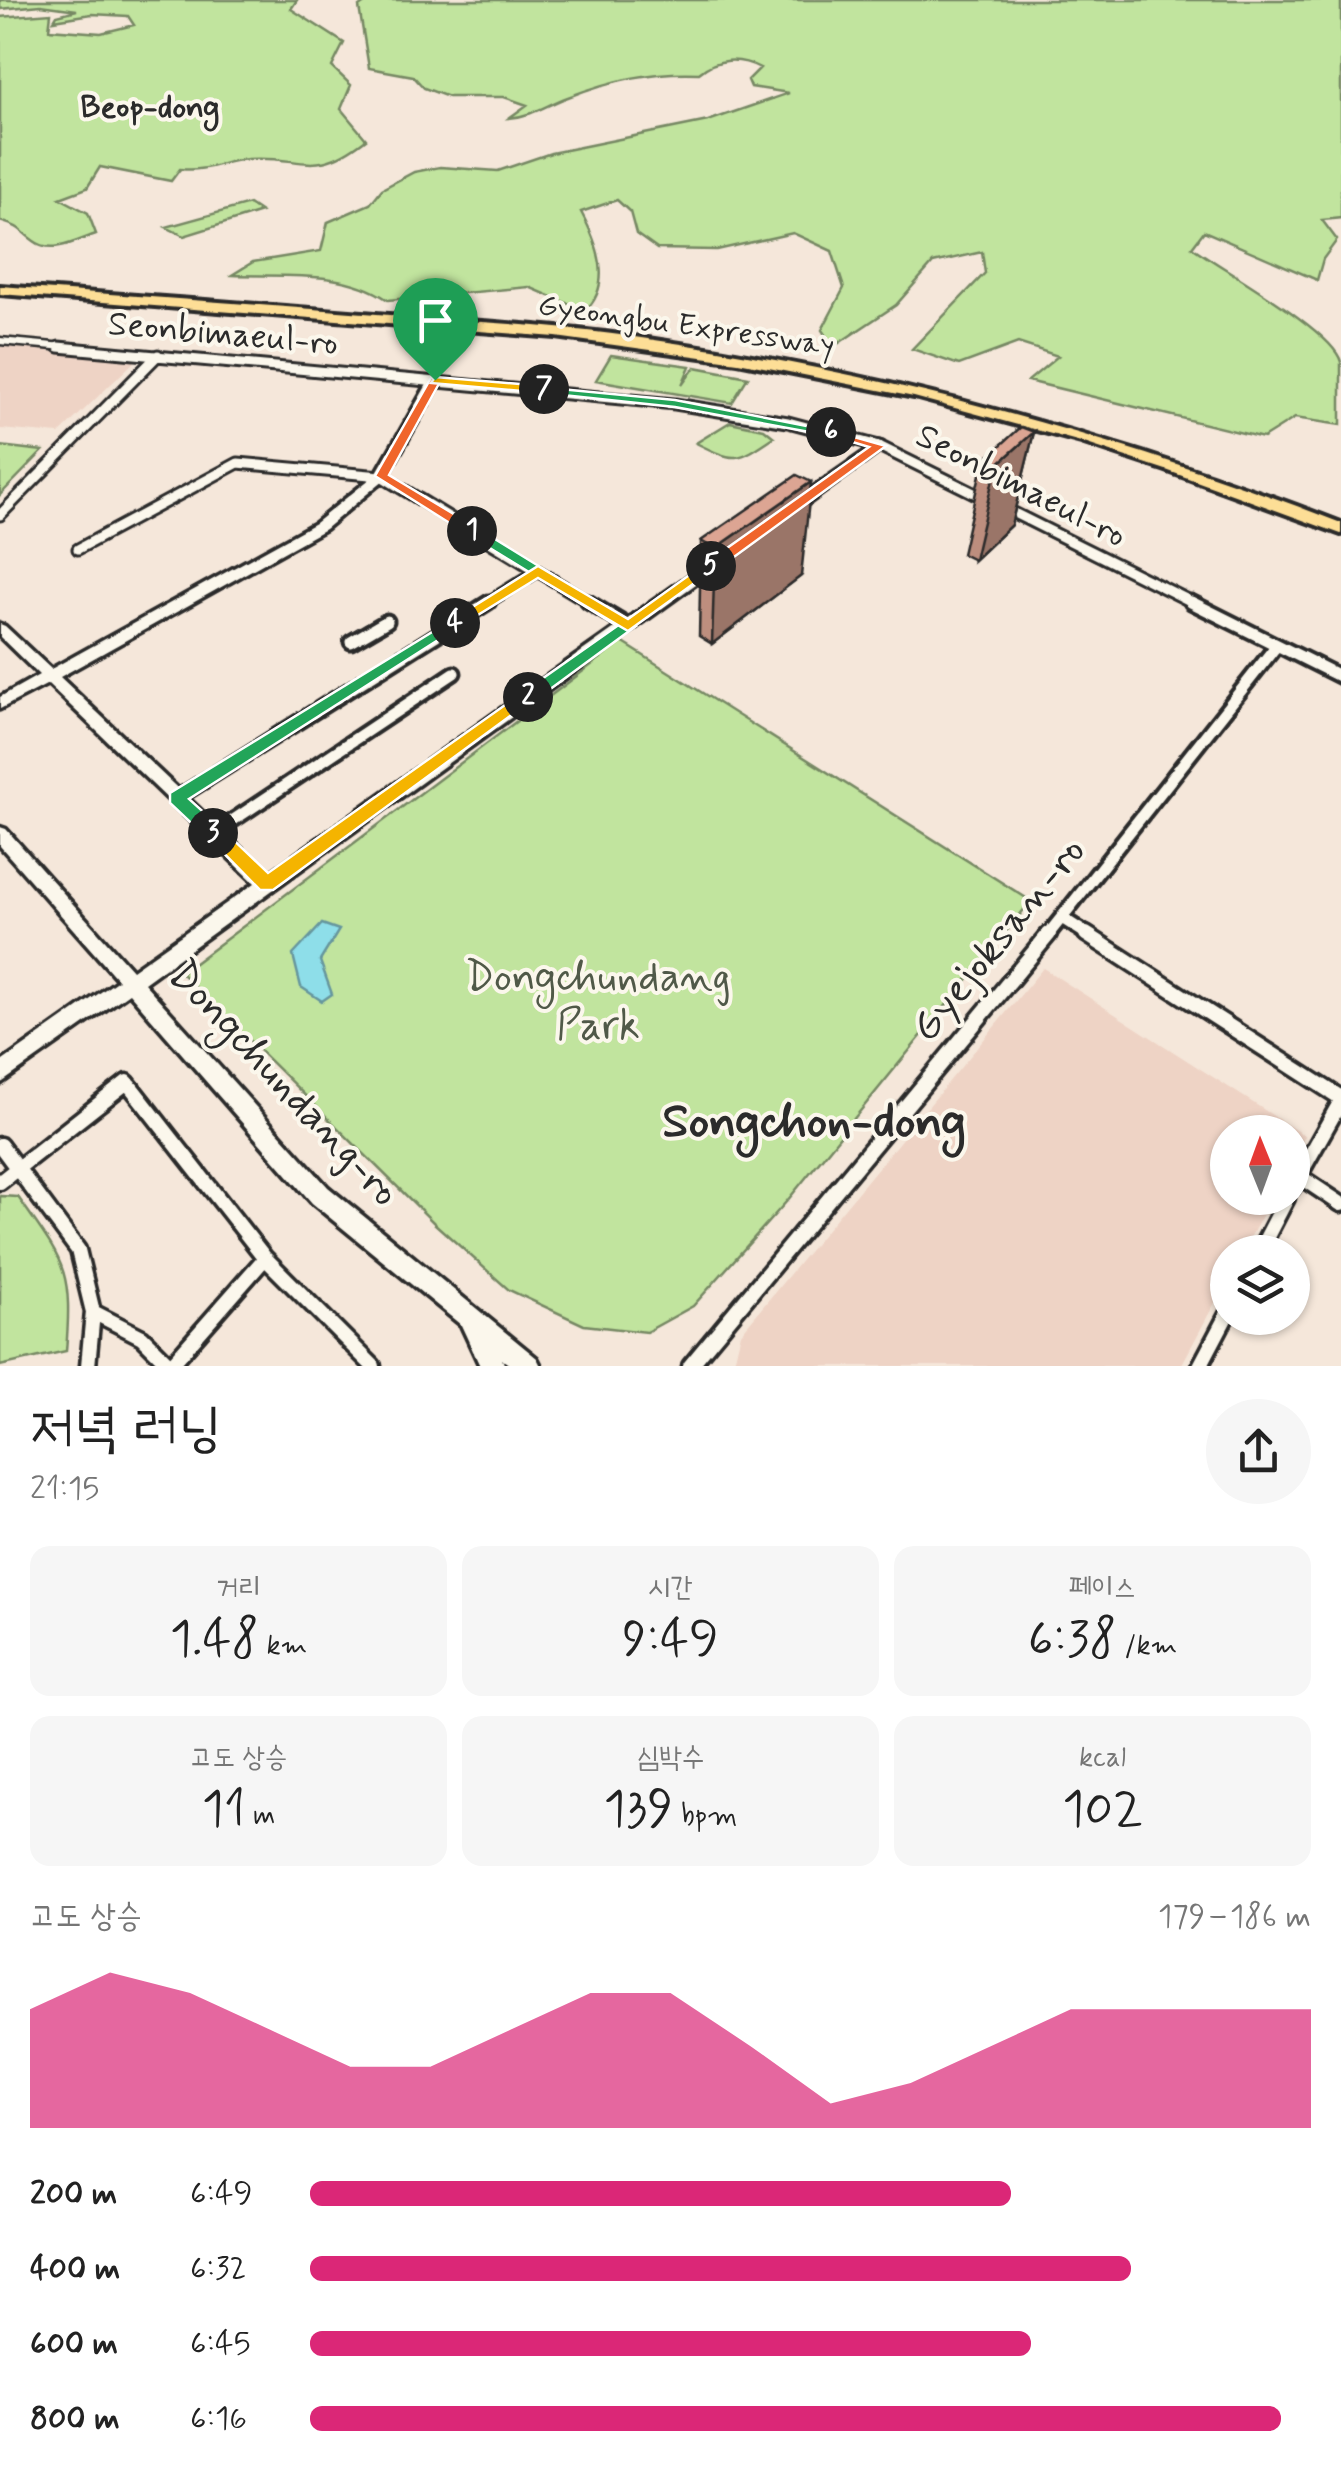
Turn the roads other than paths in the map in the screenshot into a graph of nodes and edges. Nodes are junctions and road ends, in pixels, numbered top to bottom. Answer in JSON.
{"nodes":[{"id":1,"x":0,"y":286,"type":"edge"},
{"id":2,"x":0,"y":342,"type":"edge"},
{"id":3,"x":158,"y":355,"type":"junction"},
{"id":4,"x":435,"y":380,"type":"junction"},
{"id":5,"x":879,"y":446,"type":"junction"},
{"id":6,"x":382,"y":476,"type":"junction"},
{"id":7,"x":782,"y":515,"type":"edge"},
{"id":8,"x":0,"y":516,"type":"edge"},
{"id":9,"x":1341,"y":516,"type":"edge"},
{"id":10,"x":1341,"y":529,"type":"edge"},
{"id":11,"x":78,"y":549,"type":"dead end"},
{"id":12,"x":735,"y":550,"type":"edge"},
{"id":13,"x":538,"y":571,"type":"junction"},
{"id":14,"x":386,"y":621,"type":"dead end"},
{"id":15,"x":628,"y":626,"type":"junction"},
{"id":16,"x":0,"y":628,"type":"edge"},
{"id":17,"x":351,"y":642,"type":"dead end"},
{"id":18,"x":1277,"y":644,"type":"junction"},
{"id":19,"x":454,"y":673,"type":"dead end"},
{"id":20,"x":50,"y":676,"type":"junction"},
{"id":21,"x":1341,"y":677,"type":"edge"},
{"id":22,"x":0,"y":704,"type":"edge"},
{"id":23,"x":176,"y":798,"type":"junction"},
{"id":24,"x":214,"y":833,"type":"junction"},
{"id":25,"x":0,"y":834,"type":"edge"},
{"id":26,"x":267,"y":884,"type":"junction"},
{"id":27,"x":1062,"y":918,"type":"junction"},
{"id":28,"x":131,"y":982,"type":"junction"},
{"id":29,"x":0,"y":1075,"type":"edge"},
{"id":30,"x":1341,"y":1099,"type":"edge"},
{"id":31,"x":0,"y":1145,"type":"edge"},
{"id":32,"x":1310,"y":1156,"type":"edge"},
{"id":33,"x":18,"y":1170,"type":"junction"},
{"id":34,"x":0,"y":1182,"type":"edge"},
{"id":35,"x":1310,"y":1189,"type":"edge"},
{"id":36,"x":1341,"y":1204,"type":"edge"},
{"id":37,"x":265,"y":1258,"type":"junction"},
{"id":38,"x":93,"y":1312,"type":"junction"},
{"id":39,"x":465,"y":1315,"type":"junction"},
{"id":40,"x":1216,"y":1335,"type":"edge"},
{"id":41,"x":88,"y":1366,"type":"edge"},
{"id":42,"x":171,"y":1366,"type":"edge"},
{"id":43,"x":373,"y":1366,"type":"edge"},
{"id":44,"x":493,"y":1366,"type":"edge"},
{"id":45,"x":529,"y":1366,"type":"edge"},
{"id":46,"x":690,"y":1366,"type":"edge"},
{"id":47,"x":1200,"y":1366,"type":"edge"}],
"edges":[{"from":1,"to":9,"type":"highway","name":"Gyeongbu Expressway"},
{"from":1,"to":10,"type":"highway","name":"Gyeongbu Expressway"},
{"from":2,"to":3,"type":"street","name":"Seonbimaeul-ro"},
{"from":3,"to":4,"type":"street","name":"Seonbimaeul-ro"},
{"from":3,"to":8,"type":"street"},
{"from":4,"to":5,"type":"street","name":"Seonbimaeul-ro"},
{"from":4,"to":6,"type":"main road"},
{"from":5,"to":7,"type":"main road"},
{"from":5,"to":18,"type":"street","name":"Seonbimaeul-ro"},
{"from":6,"to":11,"type":"street"},
{"from":6,"to":13,"type":"street"},
{"from":6,"to":20,"type":"main road"},
{"from":12,"to":15,"type":"main road"},
{"from":13,"to":15,"type":"street"},
{"from":13,"to":23,"type":"street"},
{"from":14,"to":17,"type":"street"},
{"from":15,"to":26,"type":"main road"},
{"from":16,"to":20,"type":"main road"},
{"from":18,"to":21,"type":"street","name":"Seonbimaeul-ro"},
{"from":18,"to":27,"type":"street","name":"Gyejoksan-ro"},
{"from":19,"to":24,"type":"street"},
{"from":20,"to":22,"type":"main road"},
{"from":20,"to":23,"type":"main road"},
{"from":23,"to":24,"type":"main road"},
{"from":24,"to":26,"type":"main road"},
{"from":25,"to":28,"type":"main road","name":"Dongchundang-ro"},
{"from":26,"to":28,"type":"main road"},
{"from":27,"to":30,"type":"street"},
{"from":27,"to":46,"type":"street","name":"Gyejoksan-ro"},
{"from":28,"to":29,"type":"main road"},
{"from":28,"to":39,"type":"main road","name":"Dongchundang-ro"},
{"from":30,"to":32,"type":"street"},
{"from":31,"to":33,"type":"street"},
{"from":33,"to":34,"type":"street"},
{"from":33,"to":37,"type":"street"},
{"from":33,"to":38,"type":"street"},
{"from":35,"to":36,"type":"street"},
{"from":37,"to":42,"type":"street"},
{"from":37,"to":43,"type":"street"},
{"from":38,"to":41,"type":"street"},
{"from":38,"to":42,"type":"street"},
{"from":39,"to":44,"type":"main road"},
{"from":39,"to":45,"type":"main road","name":"Dongchundang-ro"},
{"from":40,"to":47,"type":"street"}]}
